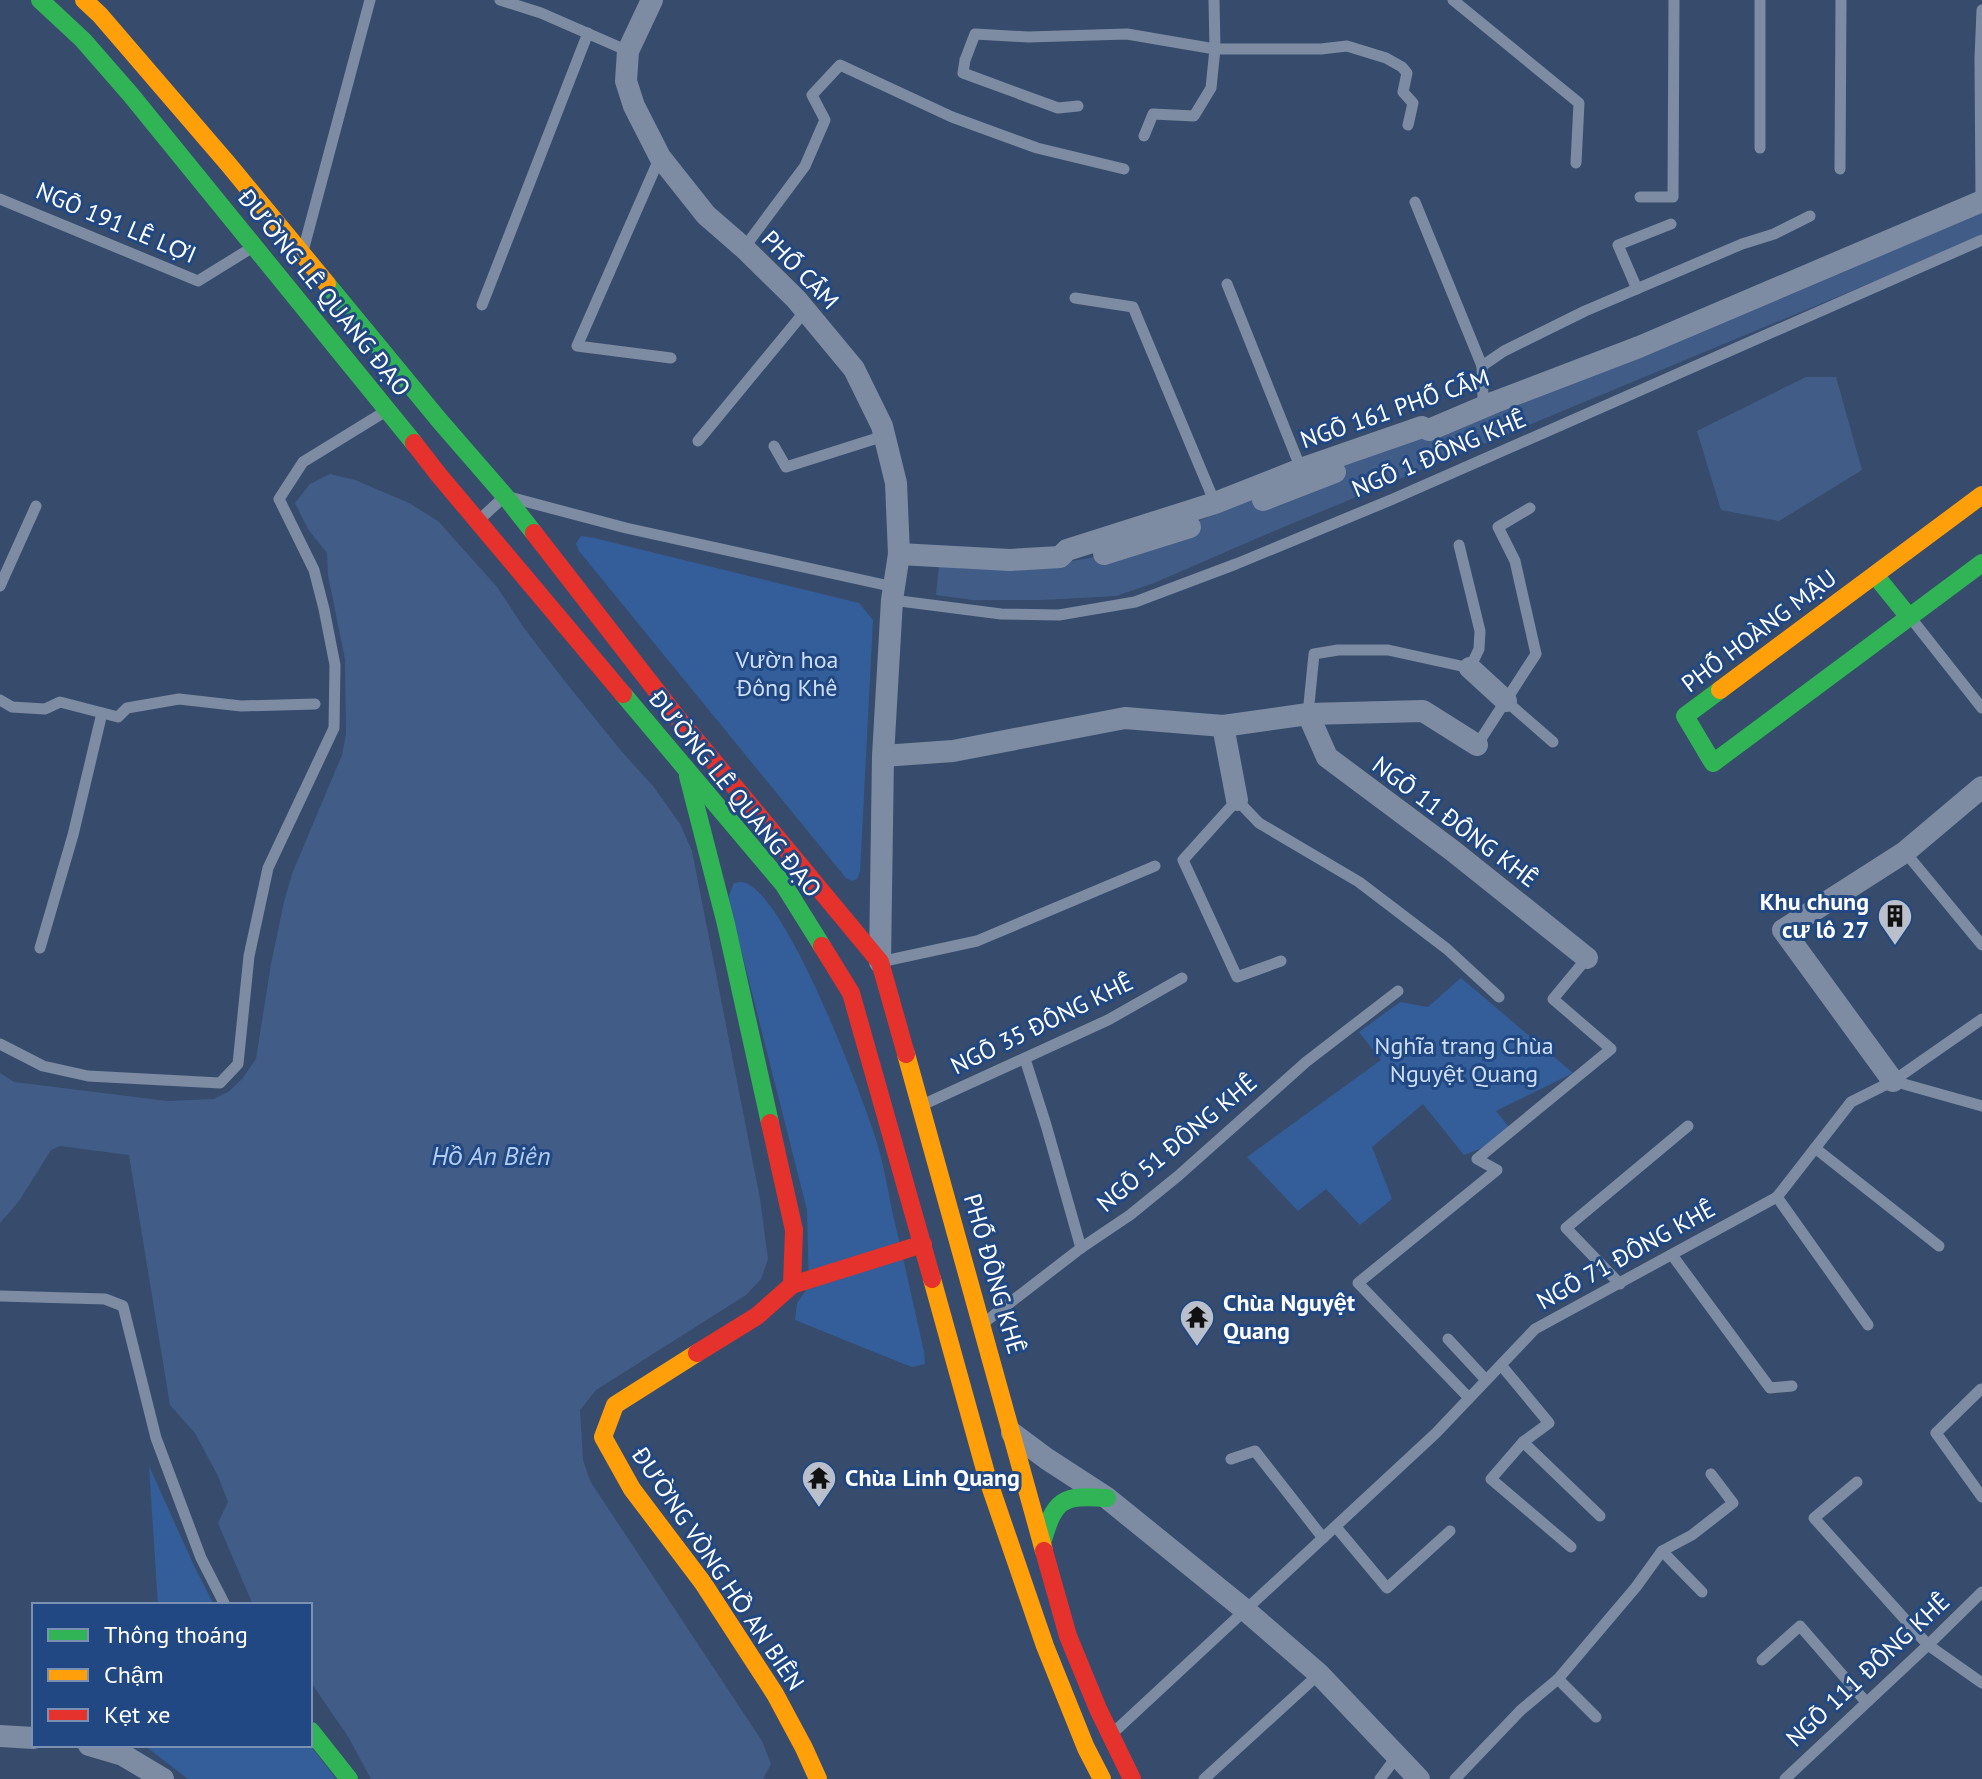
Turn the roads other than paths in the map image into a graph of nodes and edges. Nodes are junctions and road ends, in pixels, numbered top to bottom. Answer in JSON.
{"nodes":[{"id":1,"x":40,"y":0,"type":"edge"},
{"id":2,"x":84,"y":0,"type":"edge"},
{"id":3,"x":370,"y":0,"type":"edge"},
{"id":4,"x":500,"y":0,"type":"edge"},
{"id":5,"x":652,"y":0,"type":"edge"},
{"id":6,"x":1214,"y":0,"type":"edge"},
{"id":7,"x":1453,"y":0,"type":"edge"},
{"id":8,"x":1674,"y":0,"type":"edge"},
{"id":9,"x":1760,"y":0,"type":"edge"},
{"id":10,"x":1841,"y":0,"type":"edge"},
{"id":11,"x":1982,"y":10,"type":"edge"},
{"id":12,"x":588,"y":33,"type":"junction"},
{"id":13,"x":1215,"y":49,"type":"junction"},
{"id":14,"x":628,"y":51,"type":"junction"},
{"id":15,"x":1078,"y":106,"type":"dead end"},
{"id":16,"x":1408,"y":125,"type":"dead end"},
{"id":17,"x":1144,"y":136,"type":"dead end"},
{"id":18,"x":1760,"y":148,"type":"dead end"},
{"id":19,"x":660,"y":157,"type":"junction"},
{"id":20,"x":1576,"y":163,"type":"dead end"},
{"id":21,"x":1124,"y":169,"type":"dead end"},
{"id":22,"x":1840,"y":169,"type":"dead end"},
{"id":23,"x":1640,"y":197,"type":"dead end"},
{"id":24,"x":0,"y":199,"type":"edge"},
{"id":25,"x":1982,"y":201,"type":"edge"},
{"id":26,"x":1415,"y":202,"type":"dead end"},
{"id":27,"x":1810,"y":216,"type":"dead end"},
{"id":28,"x":1671,"y":224,"type":"dead end"},
{"id":29,"x":1982,"y":240,"type":"edge"},
{"id":30,"x":255,"y":246,"type":"junction"},
{"id":31,"x":744,"y":248,"type":"junction"},
{"id":32,"x":302,"y":254,"type":"junction"},
{"id":33,"x":1227,"y":284,"type":"dead end"},
{"id":34,"x":1637,"y":289,"type":"junction"},
{"id":35,"x":1075,"y":298,"type":"dead end"},
{"id":36,"x":482,"y":305,"type":"dead end"},
{"id":37,"x":806,"y":310,"type":"junction"},
{"id":38,"x":671,"y":358,"type":"dead end"},
{"id":39,"x":1482,"y":366,"type":"junction"},
{"id":40,"x":1495,"y":402,"type":"junction"},
{"id":41,"x":389,"y":410,"type":"junction"},
{"id":42,"x":884,"y":436,"type":"junction"},
{"id":43,"x":698,"y":441,"type":"dead end"},
{"id":44,"x":774,"y":446,"type":"dead end"},
{"id":45,"x":1346,"y":460,"type":"junction"},
{"id":46,"x":1301,"y":469,"type":"junction"},
{"id":47,"x":1982,"y":495,"type":"edge"},
{"id":48,"x":505,"y":496,"type":"junction"},
{"id":49,"x":36,"y":506,"type":"dead end"},
{"id":50,"x":1530,"y":508,"type":"dead end"},
{"id":51,"x":1219,"y":510,"type":"junction"},
{"id":52,"x":478,"y":521,"type":"junction"},
{"id":53,"x":1459,"y":545,"type":"dead end"},
{"id":54,"x":899,"y":554,"type":"junction"},
{"id":55,"x":1982,"y":563,"type":"edge"},
{"id":56,"x":1875,"y":575,"type":"junction"},
{"id":57,"x":0,"y":586,"type":"edge"},
{"id":58,"x":893,"y":593,"type":"junction"},
{"id":59,"x":1909,"y":617,"type":"junction"},
{"id":60,"x":1470,"y":668,"type":"junction"},
{"id":61,"x":0,"y":700,"type":"edge"},
{"id":62,"x":1506,"y":701,"type":"junction"},
{"id":63,"x":315,"y":704,"type":"dead end"},
{"id":64,"x":1982,"y":708,"type":"edge"},
{"id":65,"x":102,"y":713,"type":"junction"},
{"id":66,"x":1308,"y":714,"type":"junction"},
{"id":67,"x":676,"y":716,"type":"junction"},
{"id":68,"x":1223,"y":726,"type":"junction"},
{"id":69,"x":1553,"y":742,"type":"dead end"},
{"id":70,"x":1477,"y":745,"type":"joint"},
{"id":71,"x":883,"y":756,"type":"junction"},
{"id":72,"x":686,"y":770,"type":"junction"},
{"id":73,"x":1982,"y":787,"type":"edge"},
{"id":74,"x":1237,"y":800,"type":"junction"},
{"id":75,"x":1905,"y":852,"type":"junction"},
{"id":76,"x":1155,"y":866,"type":"dead end"},
{"id":77,"x":1982,"y":945,"type":"edge"},
{"id":78,"x":40,"y":948,"type":"dead end"},
{"id":79,"x":1587,"y":958,"type":"joint"},
{"id":80,"x":1281,"y":961,"type":"dead end"},
{"id":81,"x":865,"y":978,"type":"junction"},
{"id":82,"x":1182,"y":978,"type":"dead end"},
{"id":83,"x":1398,"y":991,"type":"dead end"},
{"id":84,"x":1499,"y":997,"type":"dead end"},
{"id":85,"x":1982,"y":1019,"type":"edge"},
{"id":86,"x":0,"y":1044,"type":"edge"},
{"id":87,"x":1025,"y":1059,"type":"junction"},
{"id":88,"x":1893,"y":1081,"type":"junction"},
{"id":89,"x":920,"y":1106,"type":"junction"},
{"id":90,"x":1982,"y":1106,"type":"edge"},
{"id":91,"x":1688,"y":1126,"type":"dead end"},
{"id":92,"x":1815,"y":1148,"type":"junction"},
{"id":93,"x":1777,"y":1197,"type":"junction"},
{"id":94,"x":923,"y":1244,"type":"junction"},
{"id":95,"x":1939,"y":1246,"type":"dead end"},
{"id":96,"x":1081,"y":1248,"type":"junction"},
{"id":97,"x":1672,"y":1255,"type":"junction"},
{"id":98,"x":1620,"y":1284,"type":"junction"},
{"id":99,"x":792,"y":1285,"type":"junction"},
{"id":100,"x":0,"y":1296,"type":"edge"},
{"id":101,"x":981,"y":1324,"type":"junction"},
{"id":102,"x":1868,"y":1325,"type":"dead end"},
{"id":103,"x":1448,"y":1339,"type":"dead end"},
{"id":104,"x":1501,"y":1365,"type":"junction"},
{"id":105,"x":1486,"y":1380,"type":"junction"},
{"id":106,"x":1792,"y":1386,"type":"dead end"},
{"id":107,"x":1981,"y":1389,"type":"edge"},
{"id":108,"x":1469,"y":1398,"type":"junction"},
{"id":109,"x":1012,"y":1433,"type":"junction"},
{"id":110,"x":976,"y":1441,"type":"junction"},
{"id":111,"x":1523,"y":1442,"type":"junction"},
{"id":112,"x":1231,"y":1459,"type":"dead end"},
{"id":113,"x":1711,"y":1474,"type":"dead end"},
{"id":114,"x":1857,"y":1482,"type":"dead end"},
{"id":115,"x":1982,"y":1497,"type":"edge"},
{"id":116,"x":1107,"y":1498,"type":"junction"},
{"id":117,"x":1600,"y":1516,"type":"dead end"},
{"id":118,"x":1336,"y":1527,"type":"junction"},
{"id":119,"x":1450,"y":1531,"type":"dead end"},
{"id":120,"x":1323,"y":1538,"type":"junction"},
{"id":121,"x":1042,"y":1543,"type":"junction"},
{"id":122,"x":1571,"y":1547,"type":"dead end"},
{"id":123,"x":1662,"y":1551,"type":"junction"},
{"id":124,"x":1702,"y":1592,"type":"dead end"},
{"id":125,"x":1982,"y":1592,"type":"edge"},
{"id":126,"x":224,"y":1603,"type":"edge"},
{"id":127,"x":1244,"y":1609,"type":"junction"},
{"id":128,"x":1928,"y":1645,"type":"junction"},
{"id":129,"x":1762,"y":1660,"type":"dead end"},
{"id":130,"x":1319,"y":1674,"type":"junction"},
{"id":131,"x":1558,"y":1679,"type":"junction"},
{"id":132,"x":1982,"y":1683,"type":"edge"},
{"id":133,"x":1866,"y":1702,"type":"junction"},
{"id":134,"x":1596,"y":1717,"type":"dead end"},
{"id":135,"x":312,"y":1733,"type":"edge"},
{"id":136,"x":1110,"y":1735,"type":"junction"},
{"id":137,"x":0,"y":1736,"type":"edge"},
{"id":138,"x":32,"y":1738,"type":"edge"},
{"id":139,"x":96,"y":1747,"type":"edge"},
{"id":140,"x":1397,"y":1756,"type":"junction"},
{"id":141,"x":1099,"y":1777,"type":"edge"},
{"id":142,"x":163,"y":1779,"type":"edge"},
{"id":143,"x":349,"y":1779,"type":"edge"},
{"id":144,"x":818,"y":1779,"type":"edge"},
{"id":145,"x":1132,"y":1779,"type":"edge"},
{"id":146,"x":1204,"y":1779,"type":"edge"},
{"id":147,"x":1380,"y":1779,"type":"edge"},
{"id":148,"x":1419,"y":1779,"type":"edge"},
{"id":149,"x":1455,"y":1779,"type":"edge"},
{"id":150,"x":1785,"y":1779,"type":"edge"}],
"edges":[{"from":1,"to":30,"type":"street","name":"ĐƯỜNG LÊ QUANG ĐẠO"},
{"from":2,"to":32,"type":"street","name":"ĐƯỜNG LÊ QUANG ĐẠO"},
{"from":3,"to":32,"type":"lane"},
{"from":4,"to":12,"type":"lane"},
{"from":5,"to":14,"type":"street","name":"PHỐ CẤM"},
{"from":6,"to":13,"type":"lane"},
{"from":7,"to":20,"type":"lane"},
{"from":8,"to":23,"type":"lane"},
{"from":9,"to":18,"type":"lane"},
{"from":10,"to":22,"type":"lane"},
{"from":11,"to":25,"type":"lane"},
{"from":12,"to":14,"type":"lane"},
{"from":12,"to":36,"type":"lane"},
{"from":13,"to":15,"type":"lane"},
{"from":13,"to":16,"type":"lane"},
{"from":13,"to":17,"type":"lane"},
{"from":14,"to":19,"type":"street","name":"PHỐ CẤM"},
{"from":19,"to":31,"type":"street","name":"PHỐ CẤM"},
{"from":19,"to":38,"type":"lane"},
{"from":21,"to":31,"type":"lane"},
{"from":24,"to":30,"type":"lane","name":"NGÕ 191 LÊ LỢI"},
{"from":25,"to":40,"type":"street","name":"NGÕ 161 PHỐ CẤM"},
{"from":26,"to":39,"type":"lane"},
{"from":27,"to":34,"type":"lane"},
{"from":28,"to":34,"type":"lane"},
{"from":29,"to":58,"type":"lane","name":"NGÕ 1 ĐÔNG KHÊ"},
{"from":30,"to":41,"type":"street","name":"ĐƯỜNG LÊ QUANG ĐẠO"},
{"from":31,"to":37,"type":"street","name":"PHỐ CẤM"},
{"from":32,"to":48,"type":"street","name":"ĐƯỜNG LÊ QUANG ĐẠO"},
{"from":33,"to":46,"type":"lane"},
{"from":34,"to":39,"type":"lane"},
{"from":35,"to":51,"type":"lane"},
{"from":37,"to":42,"type":"street","name":"PHỐ CẤM"},
{"from":37,"to":43,"type":"lane"},
{"from":39,"to":40,"type":"lane"},
{"from":40,"to":45,"type":"street","name":"NGÕ 161 PHỐ CẤM"},
{"from":41,"to":52,"type":"street","name":"ĐƯỜNG LÊ QUANG ĐẠO"},
{"from":41,"to":86,"type":"lane"},
{"from":42,"to":44,"type":"lane"},
{"from":42,"to":54,"type":"street","name":"PHỐ CẤM"},
{"from":45,"to":46,"type":"street","name":"NGÕ 161 PHỐ CẤM"},
{"from":45,"to":51,"type":"street"},
{"from":46,"to":51,"type":"street","name":"NGÕ 161 PHỐ CẤM"},
{"from":47,"to":56,"type":"street","name":"PHỐ HOÀNG MẬU"},
{"from":48,"to":52,"type":"lane"},
{"from":48,"to":58,"type":"lane","name":"NGÕ 1 ĐÔNG KHÊ"},
{"from":48,"to":67,"type":"street","name":"ĐƯỜNG LÊ QUANG ĐẠO"},
{"from":49,"to":57,"type":"lane"},
{"from":50,"to":62,"type":"lane"},
{"from":51,"to":54,"type":"street"},
{"from":52,"to":72,"type":"street","name":"ĐƯỜNG LÊ QUANG ĐẠO"},
{"from":53,"to":60,"type":"lane"},
{"from":54,"to":58,"type":"street","name":"PHỐ CẤM"},
{"from":55,"to":59,"type":"street","name":"PHỐ HOÀNG MẬU"},
{"from":56,"to":59,"type":"street"},
{"from":56,"to":59,"type":"street","name":"PHỐ HOÀNG MẬU"},
{"from":58,"to":71,"type":"street","name":"PHỐ ĐÔNG KHÊ"},
{"from":59,"to":64,"type":"lane"},
{"from":60,"to":62,"type":"street"},
{"from":60,"to":66,"type":"lane"},
{"from":61,"to":65,"type":"lane"},
{"from":62,"to":69,"type":"lane"},
{"from":62,"to":70,"type":"lane"},
{"from":63,"to":65,"type":"lane"},
{"from":65,"to":78,"type":"lane"},
{"from":66,"to":68,"type":"street"},
{"from":66,"to":70,"type":"street"},
{"from":66,"to":79,"type":"street","name":"NGÕ 11 ĐÔNG KHÊ"},
{"from":67,"to":72,"type":"street"},
{"from":67,"to":81,"type":"street","name":"ĐƯỜNG LÊ QUANG ĐẠO"},
{"from":68,"to":71,"type":"street"},
{"from":68,"to":74,"type":"street"},
{"from":71,"to":81,"type":"street","name":"PHỐ ĐÔNG KHÊ"},
{"from":72,"to":81,"type":"street","name":"ĐƯỜNG LÊ QUANG ĐẠO"},
{"from":72,"to":99,"type":"street"},
{"from":73,"to":75,"type":"street"},
{"from":74,"to":80,"type":"lane"},
{"from":74,"to":84,"type":"lane"},
{"from":75,"to":77,"type":"lane"},
{"from":75,"to":88,"type":"street"},
{"from":76,"to":81,"type":"lane"},
{"from":79,"to":108,"type":"lane"},
{"from":81,"to":89,"type":"street","name":"PHỐ ĐÔNG KHÊ"},
{"from":81,"to":94,"type":"street","name":"ĐƯỜNG LÊ QUANG ĐẠO"},
{"from":82,"to":87,"type":"lane","name":"NGÕ 35 ĐÔNG KHÊ"},
{"from":83,"to":96,"type":"lane","name":"NGÕ 51 ĐÔNG KHÊ"},
{"from":85,"to":88,"type":"lane","name":"NGÕ 71 ĐÔNG KHÊ"},
{"from":87,"to":89,"type":"lane","name":"NGÕ 35 ĐÔNG KHÊ"},
{"from":87,"to":96,"type":"lane"},
{"from":88,"to":90,"type":"lane"},
{"from":88,"to":92,"type":"lane","name":"NGÕ 71 ĐÔNG KHÊ"},
{"from":89,"to":101,"type":"street","name":"PHỐ ĐÔNG KHÊ"},
{"from":91,"to":98,"type":"lane"},
{"from":92,"to":93,"type":"lane","name":"NGÕ 71 ĐÔNG KHÊ"},
{"from":92,"to":95,"type":"lane"},
{"from":93,"to":97,"type":"lane","name":"NGÕ 71 ĐÔNG KHÊ"},
{"from":93,"to":102,"type":"lane"},
{"from":94,"to":99,"type":"street","name":"ĐƯỜNG VÒNG HỒ AN BIÊN"},
{"from":94,"to":110,"type":"street","name":"ĐƯỜNG LÊ QUANG ĐẠO"},
{"from":96,"to":101,"type":"lane","name":"NGÕ 51 ĐÔNG KHÊ"},
{"from":97,"to":98,"type":"lane","name":"NGÕ 71 ĐÔNG KHÊ"},
{"from":97,"to":106,"type":"lane"},
{"from":98,"to":104,"type":"lane","name":"NGÕ 71 ĐÔNG KHÊ"},
{"from":99,"to":144,"type":"street","name":"ĐƯỜNG VÒNG HỒ AN BIÊN"},
{"from":100,"to":126,"type":"lane"},
{"from":101,"to":109,"type":"street","name":"PHỐ ĐÔNG KHÊ"},
{"from":103,"to":105,"type":"lane"},
{"from":104,"to":105,"type":"lane","name":"NGÕ 71 ĐÔNG KHÊ"},
{"from":104,"to":111,"type":"lane"},
{"from":105,"to":108,"type":"lane","name":"NGÕ 71 ĐÔNG KHÊ"},
{"from":107,"to":115,"type":"lane"},
{"from":108,"to":118,"type":"lane","name":"NGÕ 71 ĐÔNG KHÊ"},
{"from":109,"to":110,"type":"street"},
{"from":109,"to":116,"type":"street"},
{"from":109,"to":121,"type":"street"},
{"from":110,"to":141,"type":"street","name":"ĐƯỜNG LÊ QUANG ĐẠO"},
{"from":111,"to":117,"type":"lane"},
{"from":111,"to":122,"type":"lane"},
{"from":112,"to":120,"type":"lane"},
{"from":113,"to":123,"type":"lane"},
{"from":114,"to":128,"type":"lane"},
{"from":116,"to":121,"type":"street"},
{"from":116,"to":127,"type":"street"},
{"from":118,"to":119,"type":"lane"},
{"from":118,"to":120,"type":"lane","name":"NGÕ 71 ĐÔNG KHÊ"},
{"from":120,"to":127,"type":"lane","name":"NGÕ 71 ĐÔNG KHÊ"},
{"from":121,"to":136,"type":"street"},
{"from":123,"to":124,"type":"lane"},
{"from":123,"to":131,"type":"lane"},
{"from":125,"to":128,"type":"lane","name":"NGÕ 111 ĐÔNG KHÊ"},
{"from":127,"to":130,"type":"street"},
{"from":127,"to":136,"type":"lane","name":"NGÕ 71 ĐÔNG KHÊ"},
{"from":128,"to":132,"type":"lane"},
{"from":128,"to":133,"type":"lane","name":"NGÕ 111 ĐÔNG KHÊ"},
{"from":129,"to":133,"type":"lane"},
{"from":130,"to":140,"type":"street"},
{"from":130,"to":146,"type":"lane"},
{"from":131,"to":134,"type":"lane"},
{"from":131,"to":149,"type":"lane"},
{"from":133,"to":150,"type":"lane","name":"NGÕ 111 ĐÔNG KHÊ"},
{"from":135,"to":143,"type":"street"},
{"from":136,"to":145,"type":"street"},
{"from":137,"to":138,"type":"street"},
{"from":139,"to":142,"type":"street"},
{"from":140,"to":147,"type":"lane"},
{"from":140,"to":148,"type":"street"}]}
